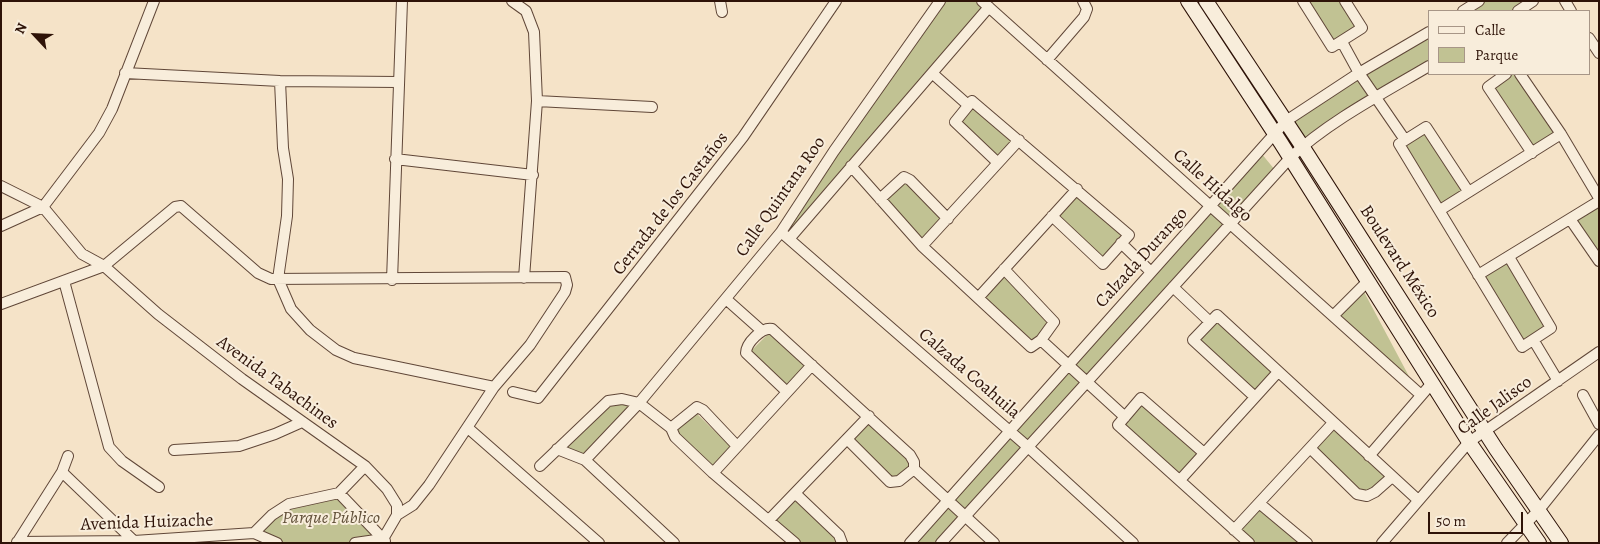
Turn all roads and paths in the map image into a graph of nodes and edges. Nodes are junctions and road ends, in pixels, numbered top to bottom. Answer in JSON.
{"nodes":[{"id":1,"x":154,"y":1,"type":"edge"},
{"id":2,"x":402,"y":1,"type":"edge"},
{"id":3,"x":512,"y":1,"type":"edge"},
{"id":4,"x":836,"y":1,"type":"edge"},
{"id":5,"x":940,"y":1,"type":"edge"},
{"id":6,"x":1083,"y":1,"type":"edge"},
{"id":7,"x":1188,"y":1,"type":"edge"},
{"id":8,"x":1206,"y":1,"type":"edge"},
{"id":9,"x":1303,"y":1,"type":"edge"},
{"id":10,"x":1345,"y":1,"type":"edge"},
{"id":11,"x":1479,"y":1,"type":"edge"},
{"id":12,"x":1533,"y":1,"type":"edge"},
{"id":13,"x":985,"y":4,"type":"edge"},
{"id":14,"x":1464,"y":8,"type":"edge"},
{"id":15,"x":1520,"y":10,"type":"edge"},
{"id":16,"x":1428,"y":33,"type":"edge"},
{"id":17,"x":1590,"y":40,"type":"edge"},
{"id":18,"x":1342,"y":42,"type":"junction"},
{"id":19,"x":1599,"y":53,"type":"edge"},
{"id":20,"x":1047,"y":60,"type":"junction"},
{"id":21,"x":1428,"y":67,"type":"edge"},
{"id":22,"x":125,"y":73,"type":"junction"},
{"id":23,"x":932,"y":73,"type":"junction"},
{"id":24,"x":1359,"y":73,"type":"junction"},
{"id":25,"x":1505,"y":75,"type":"edge"},
{"id":26,"x":1521,"y":75,"type":"edge"},
{"id":27,"x":280,"y":81,"type":"junction"},
{"id":28,"x":398,"y":82,"type":"junction"},
{"id":29,"x":1377,"y":97,"type":"junction"},
{"id":30,"x":537,"y":101,"type":"junction"},
{"id":31,"x":968,"y":105,"type":"junction"},
{"id":32,"x":652,"y":107,"type":"dead end"},
{"id":33,"x":1286,"y":121,"type":"junction"},
{"id":34,"x":1274,"y":134,"type":"junction"},
{"id":35,"x":1561,"y":134,"type":"junction"},
{"id":36,"x":1019,"y":140,"type":"junction"},
{"id":37,"x":1405,"y":140,"type":"junction"},
{"id":38,"x":1302,"y":146,"type":"junction"},
{"id":39,"x":1532,"y":153,"type":"junction"},
{"id":40,"x":1290,"y":158,"type":"junction"},
{"id":41,"x":395,"y":159,"type":"junction"},
{"id":42,"x":997,"y":162,"type":"junction"},
{"id":43,"x":851,"y":166,"type":"junction"},
{"id":44,"x":533,"y":175,"type":"junction"},
{"id":45,"x":1,"y":186,"type":"edge"},
{"id":46,"x":1077,"y":189,"type":"junction"},
{"id":47,"x":1468,"y":191,"type":"junction"},
{"id":48,"x":880,"y":199,"type":"junction"},
{"id":49,"x":1599,"y":200,"type":"edge"},
{"id":50,"x":43,"y":206,"type":"junction"},
{"id":51,"x":1210,"y":206,"type":"junction"},
{"id":52,"x":1440,"y":210,"type":"junction"},
{"id":53,"x":1052,"y":216,"type":"junction"},
{"id":54,"x":948,"y":219,"type":"junction"},
{"id":55,"x":1570,"y":219,"type":"junction"},
{"id":56,"x":1230,"y":224,"type":"junction"},
{"id":57,"x":1,"y":226,"type":"edge"},
{"id":58,"x":781,"y":232,"type":"junction"},
{"id":59,"x":789,"y":239,"type":"junction"},
{"id":60,"x":1121,"y":243,"type":"junction"},
{"id":61,"x":922,"y":246,"type":"junction"},
{"id":62,"x":1509,"y":257,"type":"junction"},
{"id":63,"x":1599,"y":261,"type":"edge"},
{"id":64,"x":104,"y":266,"type":"junction"},
{"id":65,"x":1004,"y":269,"type":"junction"},
{"id":66,"x":1151,"y":272,"type":"junction"},
{"id":67,"x":1478,"y":275,"type":"junction"},
{"id":68,"x":524,"y":278,"type":"junction"},
{"id":69,"x":278,"y":279,"type":"junction"},
{"id":70,"x":392,"y":280,"type":"junction"},
{"id":71,"x":64,"y":281,"type":"junction"},
{"id":72,"x":1368,"y":282,"type":"junction"},
{"id":73,"x":1172,"y":288,"type":"junction"},
{"id":74,"x":978,"y":298,"type":"junction"},
{"id":75,"x":726,"y":299,"type":"junction"},
{"id":76,"x":1,"y":304,"type":"edge"},
{"id":77,"x":1333,"y":316,"type":"junction"},
{"id":78,"x":1210,"y":322,"type":"junction"},
{"id":79,"x":762,"y":331,"type":"junction"},
{"id":80,"x":1041,"y":340,"type":"junction"},
{"id":81,"x":1534,"y":341,"type":"junction"},
{"id":82,"x":1599,"y":352,"type":"edge"},
{"id":83,"x":812,"y":365,"type":"junction"},
{"id":84,"x":1068,"y":365,"type":"junction"},
{"id":85,"x":1278,"y":372,"type":"junction"},
{"id":86,"x":1558,"y":381,"type":"junction"},
{"id":87,"x":1086,"y":383,"type":"junction"},
{"id":88,"x":1432,"y":383,"type":"junction"},
{"id":89,"x":494,"y":387,"type":"junction"},
{"id":90,"x":513,"y":392,"type":"dead end"},
{"id":91,"x":787,"y":392,"type":"junction"},
{"id":92,"x":1421,"y":395,"type":"junction"},
{"id":93,"x":1583,"y":395,"type":"dead end"},
{"id":94,"x":1255,"y":396,"type":"junction"},
{"id":95,"x":638,"y":403,"type":"junction"},
{"id":96,"x":869,"y":416,"type":"junction"},
{"id":97,"x":1125,"y":417,"type":"junction"},
{"id":98,"x":302,"y":422,"type":"junction"},
{"id":99,"x":1333,"y":423,"type":"junction"},
{"id":100,"x":1599,"y":424,"type":"edge"},
{"id":101,"x":468,"y":428,"type":"junction"},
{"id":102,"x":671,"y":428,"type":"junction"},
{"id":103,"x":1485,"y":430,"type":"junction"},
{"id":104,"x":1010,"y":431,"type":"junction"},
{"id":105,"x":1599,"y":434,"type":"edge"},
{"id":106,"x":847,"y":439,"type":"junction"},
{"id":107,"x":1469,"y":442,"type":"junction"},
{"id":108,"x":737,"y":446,"type":"junction"},
{"id":109,"x":1028,"y":447,"type":"junction"},
{"id":110,"x":1310,"y":448,"type":"junction"},
{"id":111,"x":557,"y":449,"type":"junction"},
{"id":112,"x":174,"y":450,"type":"dead end"},
{"id":113,"x":1204,"y":453,"type":"junction"},
{"id":114,"x":68,"y":456,"type":"dead end"},
{"id":115,"x":1369,"y":456,"type":"junction"},
{"id":116,"x":585,"y":460,"type":"junction"},
{"id":117,"x":365,"y":466,"type":"junction"},
{"id":118,"x":540,"y":466,"type":"dead end"},
{"id":119,"x":914,"y":469,"type":"junction"},
{"id":120,"x":62,"y":472,"type":"junction"},
{"id":121,"x":713,"y":472,"type":"junction"},
{"id":122,"x":1392,"y":477,"type":"junction"},
{"id":123,"x":1180,"y":480,"type":"junction"},
{"id":124,"x":159,"y":487,"type":"dead end"},
{"id":125,"x":339,"y":493,"type":"junction"},
{"id":126,"x":796,"y":494,"type":"junction"},
{"id":127,"x":1418,"y":500,"type":"junction"},
{"id":128,"x":948,"y":501,"type":"junction"},
{"id":129,"x":1259,"y":503,"type":"junction"},
{"id":130,"x":1539,"y":510,"type":"junction"},
{"id":131,"x":398,"y":515,"type":"junction"},
{"id":132,"x":964,"y":517,"type":"junction"},
{"id":133,"x":769,"y":520,"type":"junction"},
{"id":134,"x":1526,"y":522,"type":"junction"},
{"id":135,"x":1234,"y":530,"type":"junction"},
{"id":136,"x":254,"y":533,"type":"junction"},
{"id":137,"x":203,"y":540,"type":"edge"},
{"id":138,"x":134,"y":541,"type":"junction"},
{"id":139,"x":385,"y":541,"type":"edge"},
{"id":140,"x":17,"y":542,"type":"edge"},
{"id":141,"x":276,"y":543,"type":"edge"},
{"id":142,"x":355,"y":543,"type":"edge"},
{"id":143,"x":599,"y":543,"type":"edge"},
{"id":144,"x":674,"y":543,"type":"edge"},
{"id":145,"x":795,"y":543,"type":"edge"},
{"id":146,"x":842,"y":543,"type":"edge"},
{"id":147,"x":910,"y":543,"type":"edge"},
{"id":148,"x":941,"y":543,"type":"edge"},
{"id":149,"x":994,"y":543,"type":"edge"},
{"id":150,"x":1133,"y":543,"type":"edge"},
{"id":151,"x":1248,"y":543,"type":"edge"},
{"id":152,"x":1307,"y":543,"type":"edge"},
{"id":153,"x":1382,"y":543,"type":"edge"},
{"id":154,"x":1506,"y":543,"type":"edge"},
{"id":155,"x":1540,"y":543,"type":"edge"},
{"id":156,"x":1561,"y":543,"type":"edge"}],
"edges":[{"from":1,"to":22,"type":"street"},
{"from":2,"to":28,"type":"street"},
{"from":3,"to":30,"type":"street"},
{"from":4,"to":90,"type":"street","name":"Cerrada de los Castaños"},
{"from":5,"to":58,"type":"street","name":"Calle Quintana Roo"},
{"from":6,"to":20,"type":"street"},
{"from":7,"to":34,"type":"main road","name":"Boulevard México"},
{"from":8,"to":33,"type":"main road","name":"Boulevard México"},
{"from":9,"to":18,"type":"street"},
{"from":10,"to":18,"type":"street"},
{"from":11,"to":14,"type":"street"},
{"from":12,"to":15,"type":"street"},
{"from":13,"to":20,"type":"street","name":"Calle Hidalgo"},
{"from":13,"to":23,"type":"street","name":"Calle Quintana Roo"},
{"from":16,"to":24,"type":"street","name":"Calzada Durango"},
{"from":17,"to":19,"type":"street"},
{"from":18,"to":24,"type":"street"},
{"from":20,"to":51,"type":"street","name":"Calle Hidalgo"},
{"from":21,"to":29,"type":"street"},
{"from":22,"to":27,"type":"street"},
{"from":22,"to":50,"type":"street"},
{"from":23,"to":31,"type":"street"},
{"from":23,"to":43,"type":"street","name":"Calle Quintana Roo"},
{"from":24,"to":29,"type":"street"},
{"from":24,"to":33,"type":"street","name":"Calzada Durango"},
{"from":25,"to":39,"type":"street"},
{"from":26,"to":35,"type":"street"},
{"from":27,"to":28,"type":"street"},
{"from":27,"to":69,"type":"street"},
{"from":28,"to":41,"type":"street"},
{"from":29,"to":37,"type":"street"},
{"from":29,"to":38,"type":"street"},
{"from":30,"to":32,"type":"street"},
{"from":30,"to":44,"type":"street"},
{"from":31,"to":36,"type":"street"},
{"from":31,"to":42,"type":"street"},
{"from":33,"to":34,"type":"street","name":"Calzada Durango"},
{"from":33,"to":38,"type":"main road","name":"Boulevard México"},
{"from":34,"to":40,"type":"main road","name":"Boulevard México"},
{"from":34,"to":51,"type":"street","name":"Calzada Durango"},
{"from":35,"to":39,"type":"street"},
{"from":35,"to":49,"type":"street"},
{"from":36,"to":42,"type":"street"},
{"from":36,"to":46,"type":"street"},
{"from":37,"to":47,"type":"street"},
{"from":37,"to":52,"type":"street"},
{"from":38,"to":40,"type":"street"},
{"from":38,"to":103,"type":"main road","name":"Boulevard México"},
{"from":39,"to":47,"type":"street"},
{"from":40,"to":56,"type":"street"},
{"from":40,"to":72,"type":"main road","name":"Boulevard México"},
{"from":41,"to":44,"type":"street"},
{"from":41,"to":70,"type":"street"},
{"from":42,"to":54,"type":"street"},
{"from":43,"to":48,"type":"street"},
{"from":43,"to":59,"type":"street","name":"Calle Quintana Roo"},
{"from":44,"to":68,"type":"street"},
{"from":45,"to":50,"type":"street"},
{"from":46,"to":53,"type":"street"},
{"from":46,"to":60,"type":"street"},
{"from":47,"to":52,"type":"street"},
{"from":48,"to":54,"type":"street"},
{"from":48,"to":61,"type":"street"},
{"from":49,"to":55,"type":"street"},
{"from":50,"to":57,"type":"street"},
{"from":50,"to":64,"type":"street","name":"Avenida Tabachines"},
{"from":51,"to":56,"type":"street","name":"Calle Hidalgo"},
{"from":51,"to":66,"type":"street","name":"Calzada Durango"},
{"from":52,"to":67,"type":"street"},
{"from":53,"to":60,"type":"street"},
{"from":53,"to":65,"type":"street"},
{"from":54,"to":61,"type":"street"},
{"from":55,"to":62,"type":"street"},
{"from":55,"to":63,"type":"street"},
{"from":56,"to":73,"type":"street"},
{"from":56,"to":77,"type":"street","name":"Calle Hidalgo"},
{"from":58,"to":59,"type":"street","name":"Calzada Coahuila"},
{"from":58,"to":75,"type":"street","name":"Calle Quintana Roo"},
{"from":59,"to":104,"type":"street","name":"Calzada Coahuila"},
{"from":60,"to":66,"type":"street"},
{"from":61,"to":74,"type":"street"},
{"from":62,"to":67,"type":"street"},
{"from":62,"to":81,"type":"street"},
{"from":64,"to":69,"type":"street"},
{"from":64,"to":71,"type":"street"},
{"from":64,"to":98,"type":"street","name":"Avenida Tabachines"},
{"from":65,"to":74,"type":"street"},
{"from":65,"to":80,"type":"street"},
{"from":66,"to":84,"type":"street","name":"Calzada Durango"},
{"from":67,"to":81,"type":"street"},
{"from":68,"to":70,"type":"street"},
{"from":68,"to":89,"type":"street"},
{"from":69,"to":70,"type":"street"},
{"from":69,"to":89,"type":"street"},
{"from":71,"to":76,"type":"street"},
{"from":71,"to":124,"type":"street"},
{"from":72,"to":77,"type":"street"},
{"from":72,"to":88,"type":"main road","name":"Boulevard México"},
{"from":73,"to":78,"type":"street"},
{"from":73,"to":87,"type":"street"},
{"from":74,"to":80,"type":"street"},
{"from":75,"to":79,"type":"street"},
{"from":75,"to":95,"type":"street","name":"Calle Quintana Roo"},
{"from":77,"to":92,"type":"street","name":"Calle Hidalgo"},
{"from":78,"to":85,"type":"street"},
{"from":78,"to":94,"type":"street"},
{"from":79,"to":83,"type":"street"},
{"from":79,"to":91,"type":"street"},
{"from":80,"to":84,"type":"street"},
{"from":81,"to":86,"type":"street"},
{"from":82,"to":86,"type":"street","name":"Calle Jalisco"},
{"from":83,"to":91,"type":"street"},
{"from":83,"to":96,"type":"street"},
{"from":84,"to":87,"type":"street"},
{"from":84,"to":104,"type":"street","name":"Calzada Durango"},
{"from":85,"to":94,"type":"street"},
{"from":85,"to":99,"type":"street"},
{"from":86,"to":103,"type":"street","name":"Calle Jalisco"},
{"from":87,"to":97,"type":"street"},
{"from":87,"to":109,"type":"street"},
{"from":88,"to":92,"type":"street"},
{"from":88,"to":107,"type":"main road","name":"Boulevard México"},
{"from":89,"to":101,"type":"street"},
{"from":91,"to":108,"type":"street"},
{"from":92,"to":115,"type":"street"},
{"from":93,"to":100,"type":"street"},
{"from":94,"to":113,"type":"street"},
{"from":95,"to":102,"type":"street"},
{"from":95,"to":111,"type":"street"},
{"from":95,"to":116,"type":"street","name":"Calle Quintana Roo"},
{"from":96,"to":106,"type":"street"},
{"from":96,"to":119,"type":"street"},
{"from":97,"to":113,"type":"street"},
{"from":97,"to":123,"type":"street"},
{"from":98,"to":112,"type":"street"},
{"from":98,"to":117,"type":"street","name":"Avenida Tabachines"},
{"from":99,"to":110,"type":"street"},
{"from":99,"to":115,"type":"street"},
{"from":101,"to":131,"type":"street"},
{"from":101,"to":143,"type":"street"},
{"from":102,"to":108,"type":"street"},
{"from":102,"to":121,"type":"street"},
{"from":103,"to":107,"type":"street","name":"Calle Jalisco"},
{"from":103,"to":130,"type":"main road","name":"Boulevard México"},
{"from":104,"to":109,"type":"street","name":"Calzada Coahuila"},
{"from":104,"to":128,"type":"street","name":"Calzada Durango"},
{"from":105,"to":130,"type":"street"},
{"from":106,"to":119,"type":"street"},
{"from":106,"to":126,"type":"street"},
{"from":107,"to":127,"type":"street","name":"Calle Jalisco"},
{"from":107,"to":134,"type":"main road","name":"Boulevard México"},
{"from":108,"to":121,"type":"street"},
{"from":109,"to":132,"type":"street"},
{"from":109,"to":150,"type":"street","name":"Calzada Coahuila"},
{"from":110,"to":122,"type":"street"},
{"from":110,"to":129,"type":"street"},
{"from":111,"to":116,"type":"street"},
{"from":111,"to":118,"type":"street"},
{"from":113,"to":123,"type":"street"},
{"from":114,"to":120,"type":"street"},
{"from":115,"to":122,"type":"street"},
{"from":116,"to":144,"type":"street"},
{"from":117,"to":125,"type":"street"},
{"from":117,"to":131,"type":"street","name":"Avenida Tabachines"},
{"from":119,"to":128,"type":"street"},
{"from":120,"to":138,"type":"street"},
{"from":120,"to":140,"type":"street"},
{"from":121,"to":133,"type":"street"},
{"from":122,"to":127,"type":"street"},
{"from":123,"to":135,"type":"street"},
{"from":125,"to":136,"type":"street"},
{"from":125,"to":139,"type":"street"},
{"from":126,"to":133,"type":"street"},
{"from":126,"to":146,"type":"street"},
{"from":127,"to":153,"type":"street","name":"Calle Jalisco"},
{"from":128,"to":132,"type":"street"},
{"from":128,"to":147,"type":"street","name":"Calzada Durango"},
{"from":129,"to":135,"type":"street"},
{"from":129,"to":152,"type":"street"},
{"from":130,"to":134,"type":"street"},
{"from":130,"to":156,"type":"main road","name":"Boulevard México"},
{"from":131,"to":139,"type":"street"},
{"from":132,"to":148,"type":"street"},
{"from":132,"to":149,"type":"street"},
{"from":133,"to":145,"type":"street"},
{"from":134,"to":154,"type":"street"},
{"from":134,"to":155,"type":"main road","name":"Boulevard México"},
{"from":135,"to":151,"type":"street"},
{"from":136,"to":137,"type":"street","name":"Avenida Huizache"},
{"from":136,"to":141,"type":"street"},
{"from":137,"to":138,"type":"street","name":"Avenida Huizache"},
{"from":138,"to":140,"type":"street","name":"Avenida Huizache"},
{"from":139,"to":142,"type":"street"}]}
